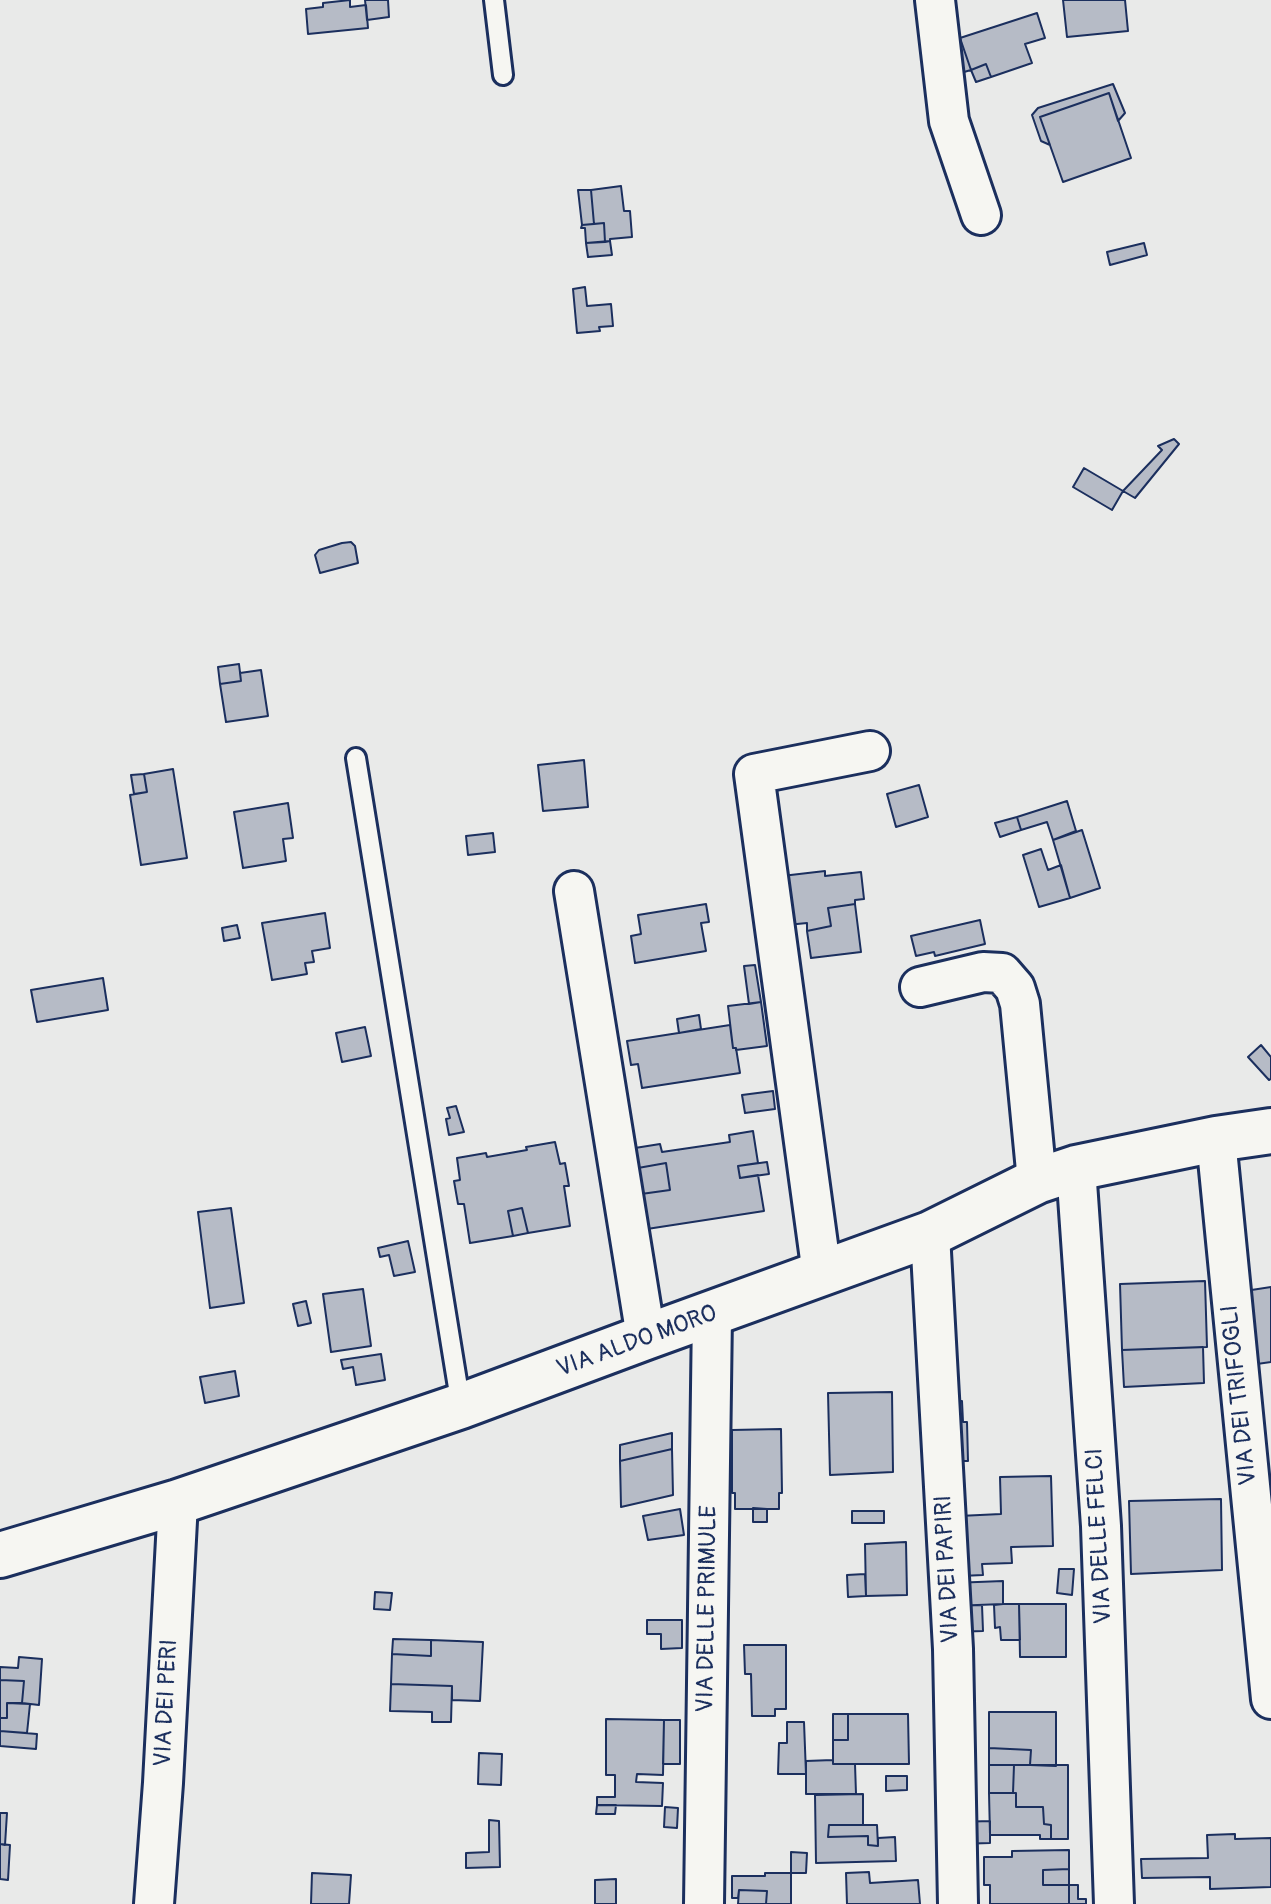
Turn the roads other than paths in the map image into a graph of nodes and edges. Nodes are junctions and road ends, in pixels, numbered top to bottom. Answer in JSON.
{"nodes":[{"id":1,"x":494,"y":0,"type":"edge"},
{"id":2,"x":935,"y":0,"type":"edge"},
{"id":3,"x":503,"y":75,"type":"dead end"},
{"id":4,"x":981,"y":215,"type":"dead end"},
{"id":5,"x":870,"y":751,"type":"dead end"},
{"id":6,"x":356,"y":758,"type":"dead end"},
{"id":7,"x":574,"y":891,"type":"dead end"},
{"id":8,"x":920,"y":987,"type":"dead end"},
{"id":9,"x":1271,"y":1131,"type":"edge"},
{"id":10,"x":1216,"y":1139,"type":"junction"},
{"id":11,"x":1056,"y":1174,"type":"junction"},
{"id":12,"x":930,"y":1234,"type":"junction"},
{"id":13,"x":822,"y":1274,"type":"junction"},
{"id":14,"x":712,"y":1314,"type":"junction"},
{"id":15,"x":646,"y":1337,"type":"junction"},
{"id":16,"x":461,"y":1406,"type":"junction"},
{"id":17,"x":178,"y":1502,"type":"junction"},
{"id":18,"x":0,"y":1555,"type":"edge"},
{"id":19,"x":1271,"y":1699,"type":"edge"},
{"id":20,"x":154,"y":1904,"type":"edge"},
{"id":21,"x":704,"y":1904,"type":"edge"},
{"id":22,"x":958,"y":1904,"type":"edge"},
{"id":23,"x":1114,"y":1904,"type":"edge"}],
"edges":[{"from":1,"to":3,"type":"lane"},
{"from":2,"to":4,"type":"street"},
{"from":5,"to":13,"type":"street"},
{"from":6,"to":16,"type":"lane"},
{"from":7,"to":15,"type":"street"},
{"from":8,"to":11,"type":"street","name":"VIA DELLE FELCI"},
{"from":9,"to":10,"type":"street","name":"VIA ALDO MORO"},
{"from":10,"to":11,"type":"street","name":"VIA ALDO MORO"},
{"from":10,"to":19,"type":"street","name":"VIA DEI TRIFOGLI"},
{"from":11,"to":12,"type":"street","name":"VIA ALDO MORO"},
{"from":11,"to":23,"type":"street","name":"VIA DELLE FELCI"},
{"from":12,"to":13,"type":"street","name":"VIA ALDO MORO"},
{"from":12,"to":22,"type":"street","name":"VIA DEI PAPIRI"},
{"from":13,"to":14,"type":"street","name":"VIA ALDO MORO"},
{"from":14,"to":15,"type":"street","name":"VIA ALDO MORO"},
{"from":14,"to":21,"type":"street","name":"VIA DELLE PRIMULE"},
{"from":15,"to":16,"type":"street","name":"VIA ALDO MORO"},
{"from":16,"to":17,"type":"street","name":"VIA ALDO MORO"},
{"from":17,"to":18,"type":"street","name":"VIA ALDO MORO"},
{"from":17,"to":20,"type":"street","name":"VIA DEI PERI"}]}
